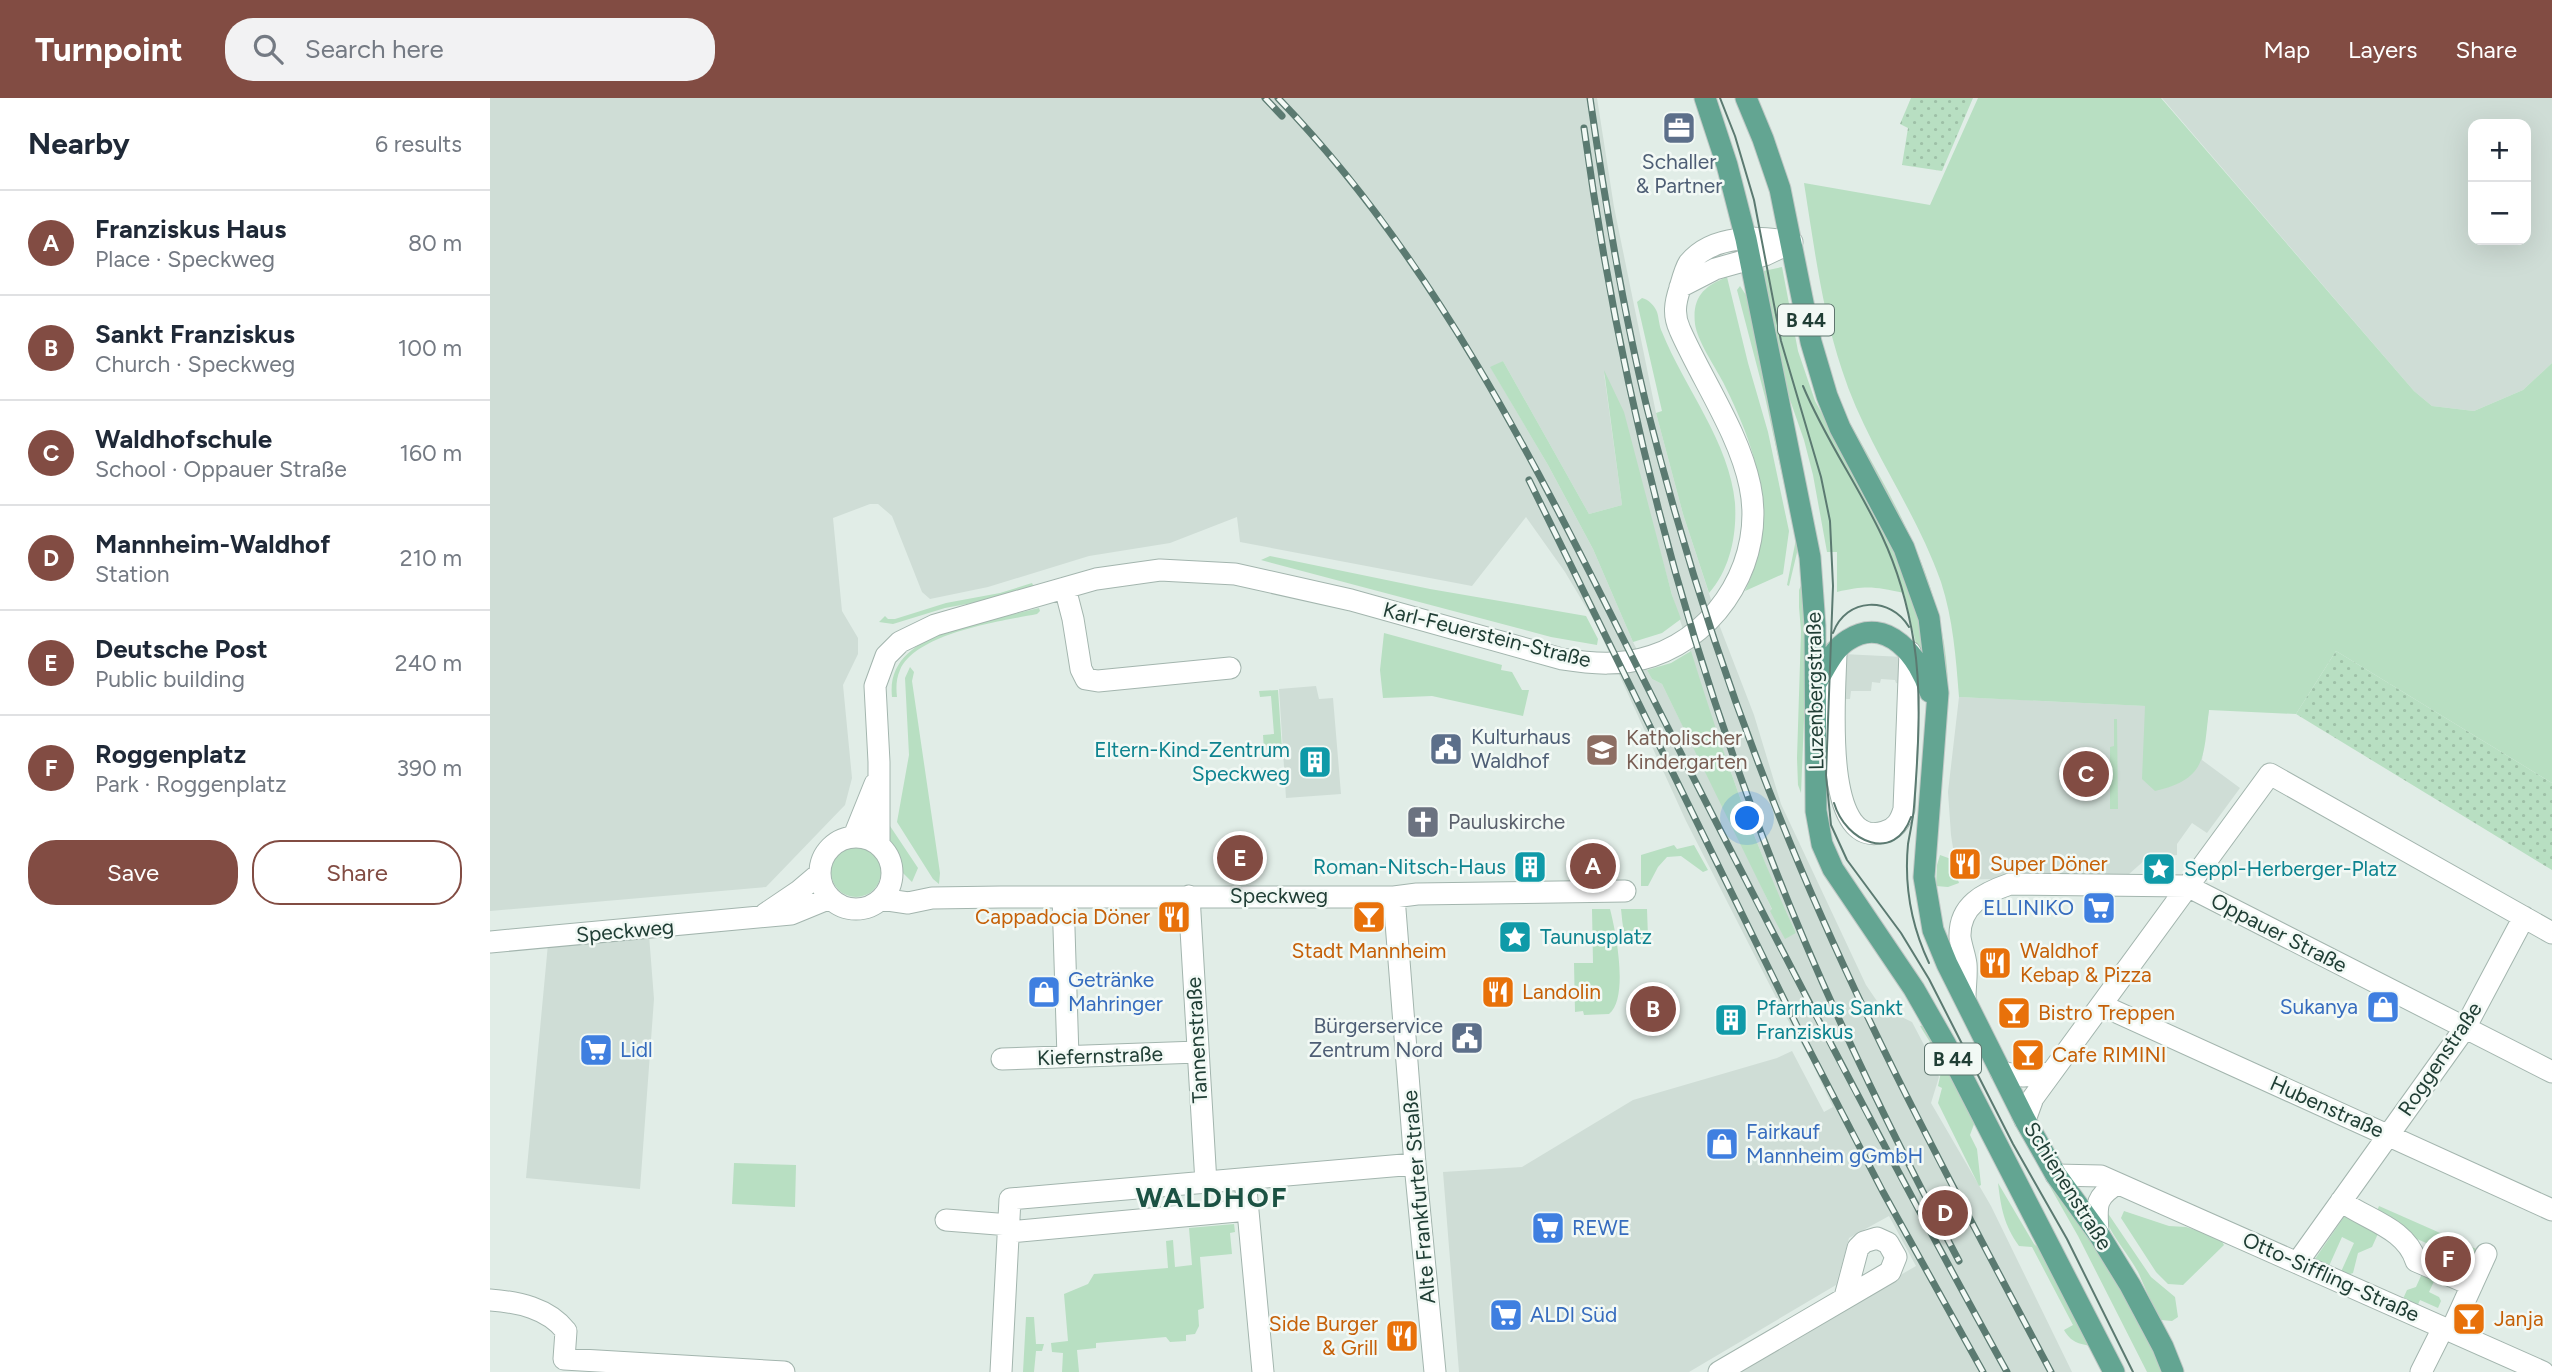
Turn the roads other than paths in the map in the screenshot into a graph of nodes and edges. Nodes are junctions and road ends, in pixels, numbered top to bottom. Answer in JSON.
{"nodes":[{"id":1,"x":1705,"y":98,"type":"edge"},
{"id":2,"x":1746,"y":98,"type":"edge"},
{"id":3,"x":1746,"y":239,"type":"junction"},
{"id":4,"x":1792,"y":242,"type":"junction"},
{"id":5,"x":1750,"y":261,"type":"junction"},
{"id":6,"x":1680,"y":287,"type":"junction"},
{"id":7,"x":1065,"y":588,"type":"junction"},
{"id":8,"x":1836,"y":651,"type":"junction"},
{"id":9,"x":1910,"y":652,"type":"junction"},
{"id":10,"x":1230,"y":668,"type":"dead end"},
{"id":11,"x":1816,"y":683,"type":"junction"},
{"id":12,"x":1937,"y":717,"type":"junction"},
{"id":13,"x":879,"y":772,"type":"junction"},
{"id":14,"x":854,"y":836,"type":"junction"},
{"id":15,"x":879,"y":844,"type":"junction"},
{"id":16,"x":819,"y":874,"type":"junction"},
{"id":17,"x":893,"y":876,"type":"junction"},
{"id":18,"x":2187,"y":886,"type":"junction"},
{"id":19,"x":1625,"y":891,"type":"dead end"},
{"id":20,"x":1985,"y":893,"type":"joint"},
{"id":21,"x":1189,"y":896,"type":"junction"},
{"id":22,"x":1063,"y":897,"type":"junction"},
{"id":23,"x":1394,"y":897,"type":"junction"},
{"id":24,"x":830,"y":898,"type":"junction"},
{"id":25,"x":932,"y":898,"type":"junction"},
{"id":26,"x":881,"y":899,"type":"junction"},
{"id":27,"x":760,"y":917,"type":"junction"},
{"id":28,"x":2524,"y":917,"type":"junction"},
{"id":29,"x":2552,"y":933,"type":"edge"},
{"id":30,"x":490,"y":942,"type":"edge"},
{"id":31,"x":1965,"y":998,"type":"junction"},
{"id":32,"x":2101,"y":1005,"type":"junction"},
{"id":33,"x":2465,"y":1028,"type":"junction"},
{"id":34,"x":1198,"y":1052,"type":"junction"},
{"id":35,"x":1068,"y":1056,"type":"junction"},
{"id":36,"x":1002,"y":1059,"type":"dead end"},
{"id":37,"x":2001,"y":1072,"type":"junction"},
{"id":38,"x":2552,"y":1072,"type":"edge"},
{"id":39,"x":2051,"y":1073,"type":"junction"},
{"id":40,"x":2025,"y":1119,"type":"junction"},
{"id":41,"x":2388,"y":1135,"type":"junction"},
{"id":42,"x":1415,"y":1164,"type":"junction"},
{"id":43,"x":2056,"y":1175,"type":"junction"},
{"id":44,"x":1245,"y":1180,"type":"junction"},
{"id":45,"x":1206,"y":1183,"type":"junction"},
{"id":46,"x":2118,"y":1184,"type":"junction"},
{"id":47,"x":2341,"y":1201,"type":"junction"},
{"id":48,"x":1248,"y":1210,"type":"junction"},
{"id":49,"x":2552,"y":1210,"type":"edge"},
{"id":50,"x":946,"y":1220,"type":"dead end"},
{"id":51,"x":1010,"y":1228,"type":"junction"},
{"id":52,"x":2098,"y":1233,"type":"junction"},
{"id":53,"x":2486,"y":1254,"type":"dead end"},
{"id":54,"x":2297,"y":1263,"type":"junction"},
{"id":55,"x":2472,"y":1285,"type":"junction"},
{"id":56,"x":1845,"y":1297,"type":"dead end"},
{"id":57,"x":490,"y":1300,"type":"edge"},
{"id":58,"x":2447,"y":1330,"type":"junction"},
{"id":59,"x":784,"y":1372,"type":"edge"},
{"id":60,"x":1000,"y":1372,"type":"edge"},
{"id":61,"x":1263,"y":1372,"type":"edge"},
{"id":62,"x":1435,"y":1372,"type":"edge"},
{"id":63,"x":1719,"y":1372,"type":"edge"},
{"id":64,"x":2114,"y":1372,"type":"edge"},
{"id":65,"x":2173,"y":1372,"type":"edge"},
{"id":66,"x":2421,"y":1372,"type":"edge"},
{"id":67,"x":2543,"y":1372,"type":"edge"}],
"edges":[{"from":1,"to":3,"type":"main road","name":"Luzenbergstraße","number":"B 44"},
{"from":2,"to":4,"type":"main road","number":"B 44"},
{"from":3,"to":4,"type":"street","name":"Karl-Feuerstein-Straße"},
{"from":3,"to":5,"type":"main road","name":"Luzenbergstraße","number":"B 44"},
{"from":3,"to":6,"type":"street","name":"Karl-Feuerstein-Straße"},
{"from":4,"to":5,"type":"street"},
{"from":4,"to":12,"type":"main road","number":"B 44"},
{"from":5,"to":6,"type":"street"},
{"from":5,"to":11,"type":"main road","name":"Luzenbergstraße","number":"B 44"},
{"from":6,"to":7,"type":"street","name":"Karl-Feuerstein-Straße"},
{"from":7,"to":10,"type":"street"},
{"from":7,"to":13,"type":"street","name":"Karl-Feuerstein-Straße"},
{"from":8,"to":9,"type":"main road"},
{"from":8,"to":9,"type":"street","name":"Luzenbergstraße"},
{"from":8,"to":11,"type":"main road"},
{"from":9,"to":12,"type":"main road"},
{"from":11,"to":64,"type":"main road","name":"Luzenbergstraße","number":"B 44"},
{"from":12,"to":31,"type":"main road","name":"Schienenstraße","number":"B 44"},
{"from":13,"to":14,"type":"street","name":"Karl-Feuerstein-Straße"},
{"from":13,"to":15,"type":"street","name":"Karl-Feuerstein-Straße"},
{"from":14,"to":15,"type":"street"},
{"from":14,"to":16,"type":"street","name":"Speckweg"},
{"from":15,"to":17,"type":"street"},
{"from":16,"to":24,"type":"street"},
{"from":16,"to":27,"type":"street","name":"Speckweg"},
{"from":17,"to":25,"type":"street","name":"Speckweg"},
{"from":17,"to":26,"type":"street"},
{"from":18,"to":20,"type":"street","name":"Oppauer Straße"},
{"from":18,"to":28,"type":"street"},
{"from":18,"to":32,"type":"street"},
{"from":18,"to":33,"type":"street","name":"Oppauer Straße"},
{"from":19,"to":23,"type":"street","name":"Speckweg"},
{"from":20,"to":31,"type":"street","name":"Schienenstraße"},
{"from":21,"to":22,"type":"street","name":"Speckweg"},
{"from":21,"to":23,"type":"street","name":"Speckweg"},
{"from":21,"to":34,"type":"street","name":"Tannenstraße"},
{"from":22,"to":25,"type":"street","name":"Speckweg"},
{"from":22,"to":35,"type":"street"},
{"from":23,"to":42,"type":"street","name":"Alte Frankfurter Straße"},
{"from":24,"to":26,"type":"street","name":"Speckweg"},
{"from":24,"to":27,"type":"street","name":"Speckweg"},
{"from":25,"to":26,"type":"street","name":"Speckweg"},
{"from":27,"to":30,"type":"street","name":"Speckweg"},
{"from":28,"to":29,"type":"street"},
{"from":28,"to":33,"type":"street","name":"Roggenstraße"},
{"from":31,"to":37,"type":"main road","name":"Schienenstraße","number":"B 44"},
{"from":32,"to":39,"type":"street"},
{"from":32,"to":41,"type":"street","name":"Hubenstraße"},
{"from":33,"to":38,"type":"street","name":"Oppauer Straße"},
{"from":33,"to":41,"type":"street","name":"Roggenstraße"},
{"from":34,"to":35,"type":"street","name":"Kiefernstraße"},
{"from":34,"to":45,"type":"street","name":"Tannenstraße"},
{"from":35,"to":36,"type":"street","name":"Kiefernstraße"},
{"from":37,"to":39,"type":"street"},
{"from":37,"to":40,"type":"main road","name":"Schienenstraße","number":"B 44"},
{"from":39,"to":40,"type":"street"},
{"from":40,"to":43,"type":"main road","name":"Schienenstraße","number":"B 44"},
{"from":41,"to":47,"type":"street","name":"Roggenstraße"},
{"from":41,"to":49,"type":"street","name":"Hubenstraße"},
{"from":42,"to":44,"type":"street"},
{"from":42,"to":62,"type":"street","name":"Alte Frankfurter Straße"},
{"from":43,"to":46,"type":"street","name":"Otto-Siffling-Straße"},
{"from":43,"to":52,"type":"main road","name":"Schienenstraße","number":"B 44"},
{"from":44,"to":45,"type":"street"},
{"from":44,"to":48,"type":"street"},
{"from":45,"to":51,"type":"street"},
{"from":46,"to":52,"type":"street"},
{"from":46,"to":54,"type":"street","name":"Otto-Siffling-Straße"},
{"from":47,"to":54,"type":"street","name":"Roggenstraße"},
{"from":47,"to":55,"type":"street"},
{"from":48,"to":51,"type":"street"},
{"from":48,"to":61,"type":"street"},
{"from":50,"to":51,"type":"street"},
{"from":51,"to":60,"type":"street"},
{"from":52,"to":65,"type":"main road","name":"Schienenstraße","number":"B 44"},
{"from":53,"to":55,"type":"street"},
{"from":54,"to":58,"type":"street","name":"Otto-Siffling-Straße"},
{"from":55,"to":58,"type":"street"},
{"from":56,"to":63,"type":"street"},
{"from":57,"to":59,"type":"street"},
{"from":58,"to":66,"type":"street"},
{"from":58,"to":67,"type":"street","name":"Otto-Siffling-Straße"}]}
